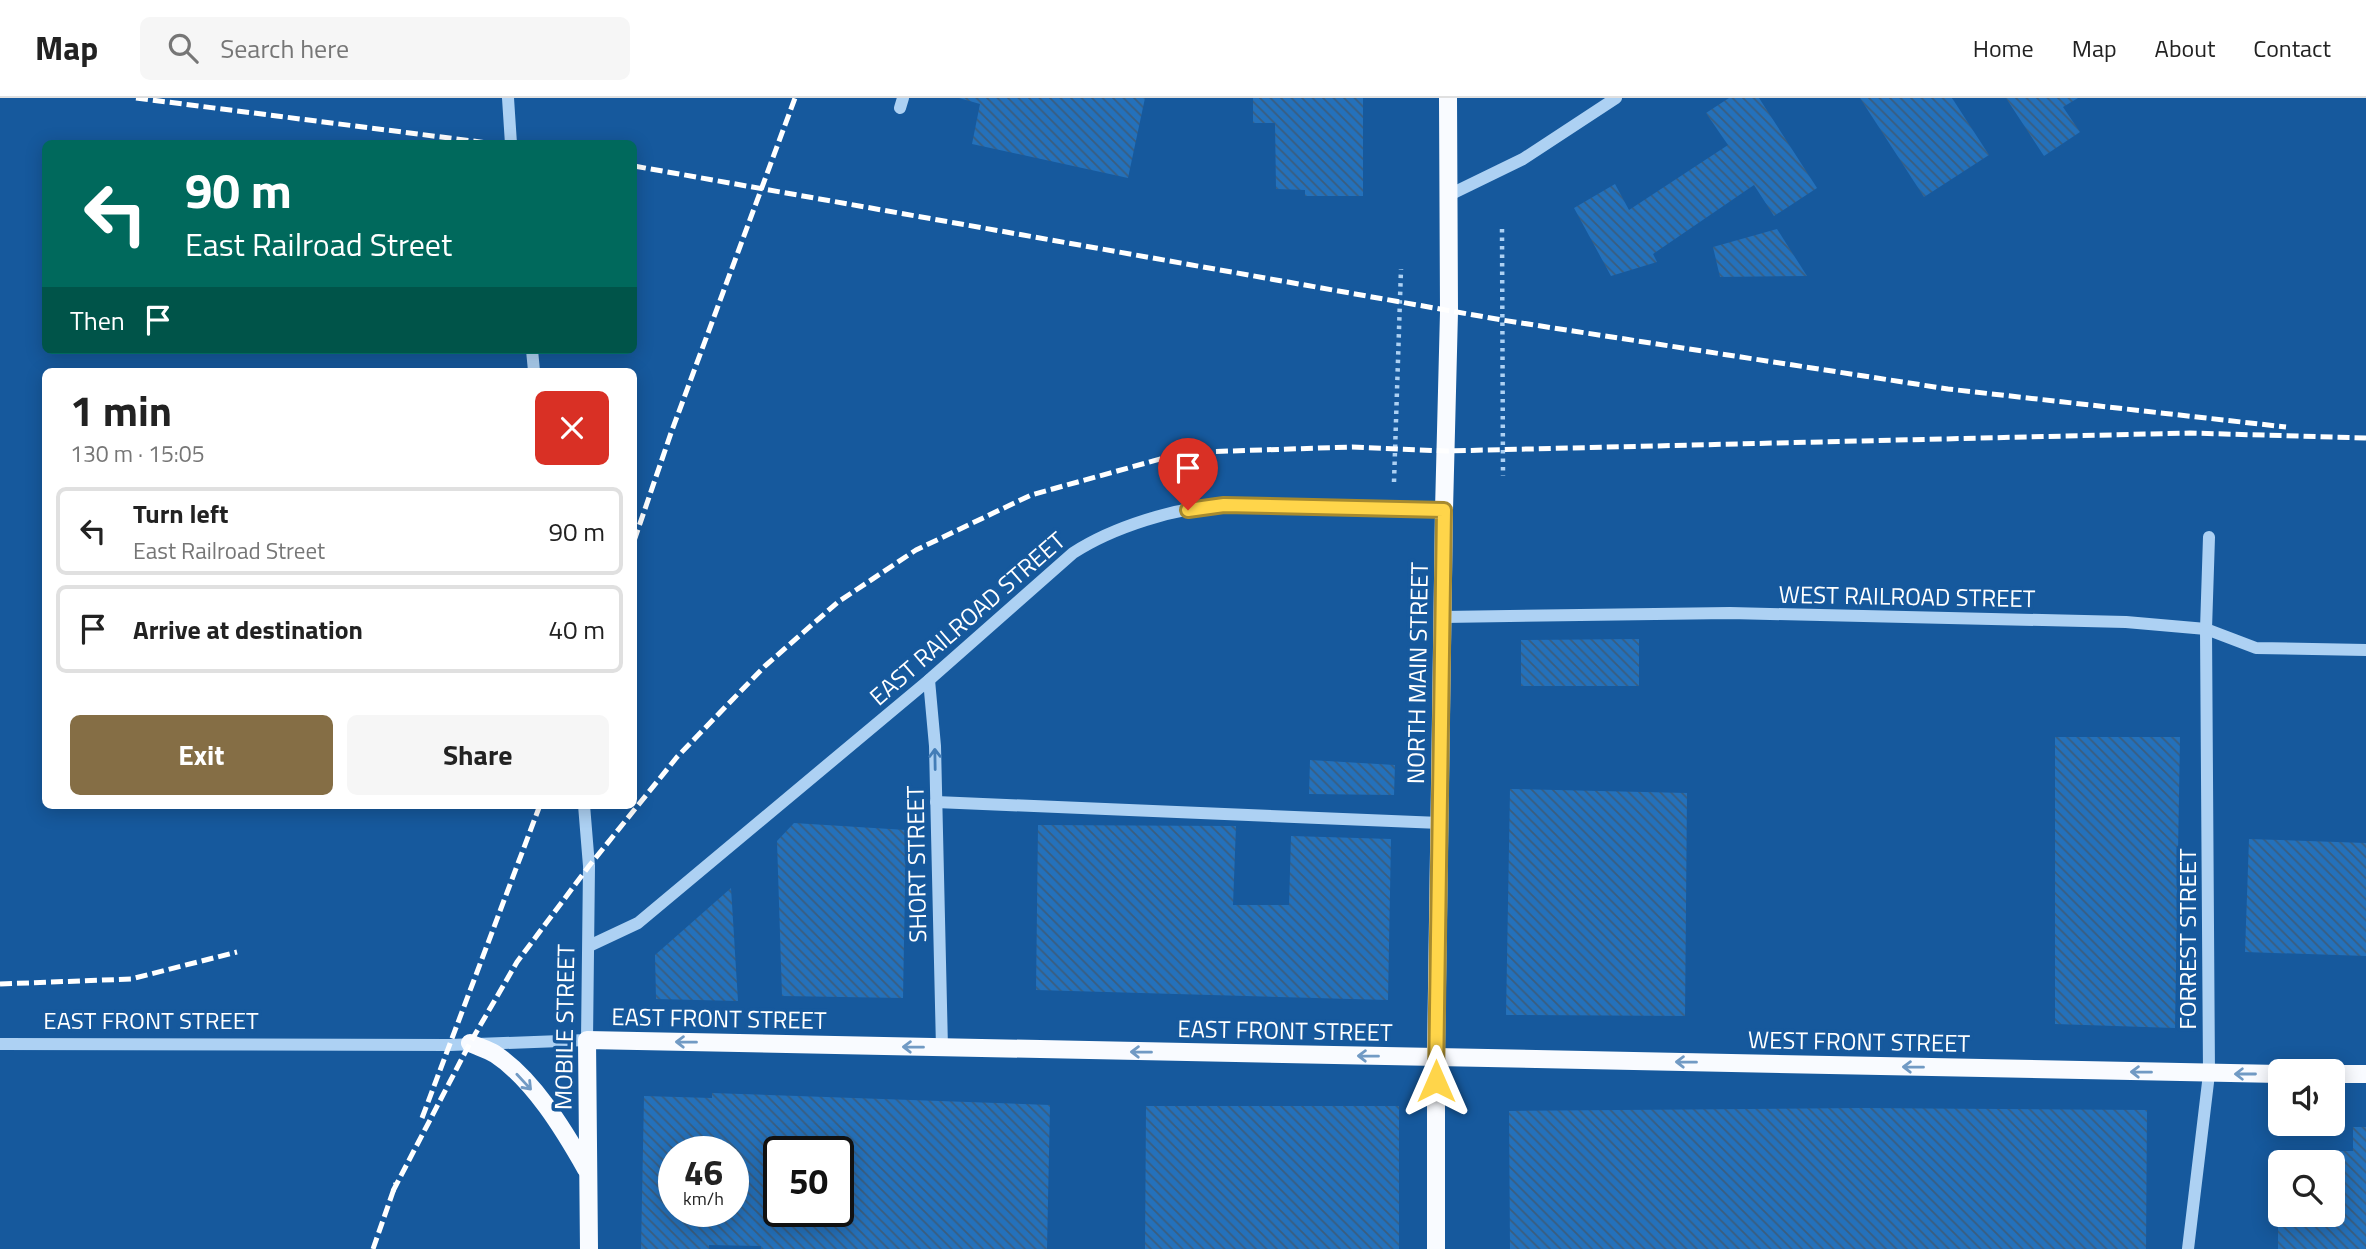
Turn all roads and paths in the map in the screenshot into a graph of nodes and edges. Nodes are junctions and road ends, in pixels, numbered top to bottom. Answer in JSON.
{"nodes":[{"id":1,"x":508,"y":98,"type":"edge"},
{"id":2,"x":1448,"y":98,"type":"edge"},
{"id":3,"x":1616,"y":98,"type":"edge"},
{"id":4,"x":511,"y":140,"type":"edge"},
{"id":5,"x":1447,"y":196,"type":"junction"},
{"id":6,"x":1502,"y":229,"type":"dead end"},
{"id":7,"x":1401,"y":269,"type":"dead end"},
{"id":8,"x":1503,"y":476,"type":"dead end"},
{"id":9,"x":1394,"y":484,"type":"dead end"},
{"id":10,"x":1444,"y":510,"type":"junction"},
{"id":11,"x":2209,"y":537,"type":"dead end"},
{"id":12,"x":1443,"y":617,"type":"junction"},
{"id":13,"x":2206,"y":629,"type":"junction"},
{"id":14,"x":2366,"y":650,"type":"edge"},
{"id":15,"x":929,"y":680,"type":"junction"},
{"id":16,"x":936,"y":802,"type":"junction"},
{"id":17,"x":584,"y":809,"type":"edge"},
{"id":18,"x":1440,"y":823,"type":"junction"},
{"id":19,"x":589,"y":946,"type":"junction"},
{"id":20,"x":587,"y":1040,"type":"junction"},
{"id":21,"x":470,"y":1043,"type":"junction"},
{"id":22,"x":0,"y":1044,"type":"edge"},
{"id":23,"x":942,"y":1048,"type":"junction"},
{"id":24,"x":1436,"y":1057,"type":"junction"},
{"id":25,"x":2209,"y":1074,"type":"junction"},
{"id":26,"x":2268,"y":1074,"type":"edge"},
{"id":27,"x":2345,"y":1074,"type":"edge"},
{"id":28,"x":2366,"y":1074,"type":"edge"},
{"id":29,"x":588,"y":1171,"type":"junction"},
{"id":30,"x":589,"y":1249,"type":"edge"},
{"id":31,"x":1436,"y":1249,"type":"edge"},
{"id":32,"x":2188,"y":1249,"type":"edge"}],
"edges":[{"from":1,"to":4,"type":"street"},
{"from":2,"to":5,"type":"main road","name":"NORTH MAIN STREET"},
{"from":3,"to":5,"type":"street"},
{"from":5,"to":10,"type":"main road","name":"NORTH MAIN STREET"},
{"from":6,"to":8,"type":"path"},
{"from":7,"to":9,"type":"path"},
{"from":10,"to":12,"type":"main road","name":"NORTH MAIN STREET"},
{"from":10,"to":15,"type":"street","name":"EAST RAILROAD STREET"},
{"from":11,"to":13,"type":"street","name":"FORREST STREET"},
{"from":12,"to":13,"type":"street","name":"WEST RAILROAD STREET"},
{"from":12,"to":18,"type":"main road","name":"NORTH MAIN STREET"},
{"from":13,"to":14,"type":"street","name":"WEST RAILROAD STREET"},
{"from":13,"to":25,"type":"street","name":"FORREST STREET"},
{"from":16,"to":15,"type":"street","name":"SHORT STREET","one_way":true},
{"from":15,"to":19,"type":"street","name":"EAST RAILROAD STREET"},
{"from":16,"to":18,"type":"street"},
{"from":16,"to":23,"type":"street","name":"SHORT STREET"},
{"from":17,"to":19,"type":"street","name":"MOBILE STREET"},
{"from":18,"to":24,"type":"main road","name":"NORTH MAIN STREET"},
{"from":19,"to":20,"type":"street","name":"MOBILE STREET"},
{"from":20,"to":21,"type":"street","name":"EAST FRONT STREET"},
{"from":23,"to":20,"type":"main road","name":"EAST FRONT STREET","one_way":true},
{"from":20,"to":29,"type":"main road","name":"MOBILE STREET"},
{"from":21,"to":22,"type":"street","name":"EAST FRONT STREET"},
{"from":21,"to":29,"type":"main road","one_way":true},
{"from":24,"to":23,"type":"main road","name":"EAST FRONT STREET","one_way":true},
{"from":25,"to":24,"type":"main road","name":"WEST FRONT STREET","one_way":true},
{"from":24,"to":31,"type":"main road","name":"NORTH MAIN STREET"},
{"from":26,"to":25,"type":"main road","name":"WEST FRONT STREET","one_way":true},
{"from":25,"to":32,"type":"street","name":"FORREST STREET"},
{"from":27,"to":28,"type":"main road"},
{"from":29,"to":30,"type":"main road","name":"MOBILE STREET"}]}
